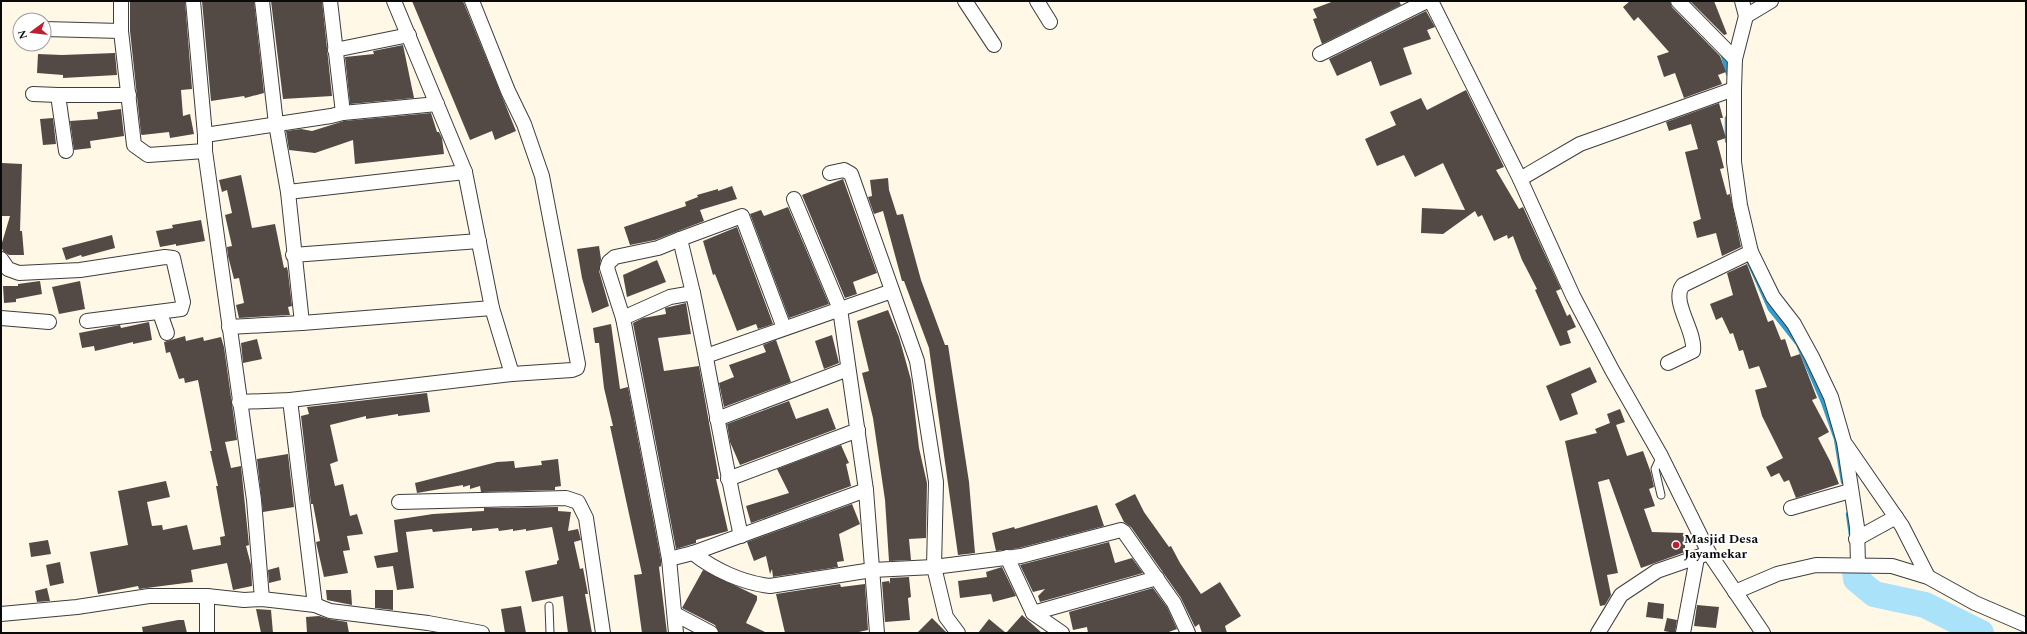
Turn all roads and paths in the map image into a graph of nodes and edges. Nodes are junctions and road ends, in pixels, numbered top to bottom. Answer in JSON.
{"nodes":[{"id":1,"x":121,"y":1,"type":"edge"},
{"id":2,"x":193,"y":1,"type":"edge"},
{"id":3,"x":262,"y":1,"type":"edge"},
{"id":4,"x":330,"y":1,"type":"edge"},
{"id":5,"x":394,"y":1,"type":"edge"},
{"id":6,"x":472,"y":1,"type":"edge"},
{"id":7,"x":966,"y":1,"type":"edge"},
{"id":8,"x":1037,"y":1,"type":"edge"},
{"id":9,"x":1427,"y":1,"type":"edge"},
{"id":10,"x":1431,"y":1,"type":"edge"},
{"id":11,"x":1678,"y":1,"type":"edge"},
{"id":12,"x":1742,"y":1,"type":"edge"},
{"id":13,"x":1771,"y":1,"type":"edge"},
{"id":14,"x":1746,"y":16,"type":"junction"},
{"id":15,"x":1050,"y":22,"type":"dead end"},
{"id":16,"x":52,"y":29,"type":"edge"},
{"id":17,"x":121,"y":31,"type":"junction"},
{"id":18,"x":408,"y":35,"type":"junction"},
{"id":19,"x":994,"y":45,"type":"dead end"},
{"id":20,"x":335,"y":50,"type":"junction"},
{"id":21,"x":1320,"y":54,"type":"dead end"},
{"id":22,"x":1735,"y":60,"type":"junction"},
{"id":23,"x":1734,"y":88,"type":"junction"},
{"id":24,"x":33,"y":94,"type":"dead end"},
{"id":25,"x":129,"y":95,"type":"junction"},
{"id":26,"x":58,"y":96,"type":"junction"},
{"id":27,"x":437,"y":104,"type":"junction"},
{"id":28,"x":343,"y":113,"type":"junction"},
{"id":29,"x":276,"y":124,"type":"junction"},
{"id":30,"x":205,"y":135,"type":"junction"},
{"id":31,"x":66,"y":151,"type":"dead end"},
{"id":32,"x":205,"y":151,"type":"junction"},
{"id":33,"x":465,"y":172,"type":"junction"},
{"id":34,"x":830,"y":173,"type":"dead end"},
{"id":35,"x":1520,"y":180,"type":"junction"},
{"id":36,"x":288,"y":192,"type":"junction"},
{"id":37,"x":794,"y":199,"type":"dead end"},
{"id":38,"x":680,"y":239,"type":"junction"},
{"id":39,"x":479,"y":241,"type":"junction"},
{"id":40,"x":1751,"y":252,"type":"junction"},
{"id":41,"x":293,"y":255,"type":"junction"},
{"id":42,"x":1,"y":259,"type":"edge"},
{"id":43,"x":892,"y":291,"type":"junction"},
{"id":44,"x":693,"y":293,"type":"junction"},
{"id":45,"x":492,"y":308,"type":"junction"},
{"id":46,"x":840,"y":309,"type":"junction"},
{"id":47,"x":160,"y":313,"type":"junction"},
{"id":48,"x":1,"y":318,"type":"edge"},
{"id":49,"x":623,"y":318,"type":"junction"},
{"id":50,"x":87,"y":321,"type":"dead end"},
{"id":51,"x":50,"y":322,"type":"dead end"},
{"id":52,"x":302,"y":323,"type":"junction"},
{"id":53,"x":228,"y":327,"type":"junction"},
{"id":54,"x":784,"y":328,"type":"junction"},
{"id":55,"x":167,"y":333,"type":"dead end"},
{"id":56,"x":706,"y":356,"type":"junction"},
{"id":57,"x":1668,"y":363,"type":"dead end"},
{"id":58,"x":848,"y":369,"type":"junction"},
{"id":59,"x":512,"y":374,"type":"junction"},
{"id":60,"x":290,"y":400,"type":"junction"},
{"id":61,"x":239,"y":402,"type":"junction"},
{"id":62,"x":717,"y":420,"type":"junction"},
{"id":63,"x":858,"y":430,"type":"junction"},
{"id":64,"x":1844,"y":442,"type":"junction"},
{"id":65,"x":1662,"y":456,"type":"junction"},
{"id":66,"x":728,"y":479,"type":"junction"},
{"id":67,"x":866,"y":490,"type":"junction"},
{"id":68,"x":1850,"y":491,"type":"junction"},
{"id":69,"x":1661,"y":495,"type":"dead end"},
{"id":70,"x":399,"y":502,"type":"dead end"},
{"id":71,"x":1791,"y":508,"type":"dead end"},
{"id":72,"x":1896,"y":517,"type":"junction"},
{"id":73,"x":741,"y":536,"type":"junction"},
{"id":74,"x":1856,"y":539,"type":"junction"},
{"id":75,"x":693,"y":553,"type":"junction"},
{"id":76,"x":1703,"y":556,"type":"junction"},
{"id":77,"x":1007,"y":557,"type":"junction"},
{"id":78,"x":669,"y":559,"type":"junction"},
{"id":79,"x":1858,"y":564,"type":"junction"},
{"id":80,"x":934,"y":567,"type":"junction"},
{"id":81,"x":872,"y":570,"type":"junction"},
{"id":82,"x":1928,"y":577,"type":"junction"},
{"id":83,"x":1157,"y":578,"type":"junction"},
{"id":84,"x":1735,"y":592,"type":"junction"},
{"id":85,"x":207,"y":596,"type":"junction"},
{"id":86,"x":262,"y":599,"type":"junction"},
{"id":87,"x":315,"y":605,"type":"junction"},
{"id":88,"x":549,"y":606,"type":"dead end"},
{"id":89,"x":1,"y":611,"type":"edge"},
{"id":90,"x":1033,"y":613,"type":"junction"},
{"id":91,"x":1,"y":614,"type":"edge"},
{"id":92,"x":675,"y":614,"type":"junction"},
{"id":93,"x":2026,"y":625,"type":"edge"},
{"id":94,"x":1183,"y":632,"type":"edge"},
{"id":95,"x":207,"y":633,"type":"edge"},
{"id":96,"x":482,"y":633,"type":"edge"},
{"id":97,"x":550,"y":633,"type":"edge"},
{"id":98,"x":603,"y":633,"type":"edge"},
{"id":99,"x":676,"y":633,"type":"edge"},
{"id":100,"x":711,"y":633,"type":"edge"},
{"id":101,"x":877,"y":633,"type":"edge"},
{"id":102,"x":958,"y":633,"type":"edge"},
{"id":103,"x":1062,"y":633,"type":"edge"},
{"id":104,"x":1598,"y":633,"type":"edge"},
{"id":105,"x":1683,"y":633,"type":"edge"},
{"id":106,"x":1763,"y":633,"type":"edge"}],
"edges":[{"from":1,"to":17,"type":"street"},
{"from":2,"to":30,"type":"street"},
{"from":3,"to":29,"type":"street"},
{"from":4,"to":20,"type":"street"},
{"from":5,"to":18,"type":"street"},
{"from":6,"to":59,"type":"street"},
{"from":7,"to":19,"type":"street"},
{"from":8,"to":15,"type":"street"},
{"from":9,"to":21,"type":"street"},
{"from":10,"to":35,"type":"street"},
{"from":11,"to":22,"type":"street"},
{"from":12,"to":14,"type":"street"},
{"from":13,"to":14,"type":"street"},
{"from":14,"to":22,"type":"street"},
{"from":16,"to":17,"type":"street"},
{"from":17,"to":25,"type":"street"},
{"from":18,"to":20,"type":"street"},
{"from":18,"to":27,"type":"street"},
{"from":20,"to":28,"type":"street"},
{"from":22,"to":23,"type":"street"},
{"from":23,"to":35,"type":"street"},
{"from":23,"to":40,"type":"street"},
{"from":24,"to":26,"type":"street"},
{"from":25,"to":26,"type":"street"},
{"from":25,"to":32,"type":"street"},
{"from":26,"to":31,"type":"street"},
{"from":27,"to":28,"type":"street"},
{"from":27,"to":33,"type":"street"},
{"from":28,"to":29,"type":"street"},
{"from":29,"to":30,"type":"street"},
{"from":29,"to":36,"type":"street"},
{"from":30,"to":32,"type":"street"},
{"from":32,"to":53,"type":"street"},
{"from":33,"to":36,"type":"street"},
{"from":33,"to":39,"type":"street"},
{"from":34,"to":43,"type":"street"},
{"from":35,"to":65,"type":"street"},
{"from":36,"to":41,"type":"street"},
{"from":37,"to":46,"type":"street"},
{"from":38,"to":44,"type":"street"},
{"from":38,"to":49,"type":"street"},
{"from":38,"to":54,"type":"street"},
{"from":39,"to":41,"type":"street"},
{"from":39,"to":45,"type":"street"},
{"from":40,"to":57,"type":"street"},
{"from":40,"to":64,"type":"street"},
{"from":41,"to":52,"type":"street"},
{"from":42,"to":47,"type":"street"},
{"from":43,"to":46,"type":"street"},
{"from":43,"to":80,"type":"street"},
{"from":44,"to":49,"type":"street"},
{"from":44,"to":56,"type":"street"},
{"from":45,"to":52,"type":"street"},
{"from":45,"to":59,"type":"street"},
{"from":46,"to":54,"type":"street"},
{"from":46,"to":58,"type":"street"},
{"from":47,"to":50,"type":"street"},
{"from":47,"to":55,"type":"street"},
{"from":48,"to":51,"type":"street"},
{"from":49,"to":78,"type":"street"},
{"from":52,"to":53,"type":"street"},
{"from":53,"to":61,"type":"street"},
{"from":54,"to":56,"type":"street"},
{"from":56,"to":62,"type":"street"},
{"from":58,"to":62,"type":"street"},
{"from":58,"to":63,"type":"street"},
{"from":59,"to":60,"type":"street"},
{"from":60,"to":61,"type":"street"},
{"from":60,"to":87,"type":"street"},
{"from":61,"to":86,"type":"street"},
{"from":62,"to":66,"type":"street"},
{"from":63,"to":66,"type":"street"},
{"from":63,"to":67,"type":"street"},
{"from":64,"to":68,"type":"street"},
{"from":64,"to":72,"type":"street"},
{"from":65,"to":69,"type":"lane"},
{"from":65,"to":76,"type":"street"},
{"from":66,"to":73,"type":"street"},
{"from":67,"to":73,"type":"street"},
{"from":67,"to":81,"type":"street"},
{"from":68,"to":71,"type":"street"},
{"from":68,"to":74,"type":"street"},
{"from":70,"to":98,"type":"street"},
{"from":72,"to":74,"type":"street"},
{"from":72,"to":82,"type":"street"},
{"from":73,"to":75,"type":"street"},
{"from":74,"to":79,"type":"street"},
{"from":75,"to":78,"type":"street"},
{"from":75,"to":81,"type":"street"},
{"from":76,"to":84,"type":"street"},
{"from":76,"to":104,"type":"street"},
{"from":76,"to":105,"type":"street"},
{"from":77,"to":80,"type":"street"},
{"from":77,"to":83,"type":"street"},
{"from":77,"to":90,"type":"street"},
{"from":78,"to":92,"type":"street"},
{"from":79,"to":82,"type":"street"},
{"from":79,"to":84,"type":"street"},
{"from":80,"to":81,"type":"street"},
{"from":80,"to":102,"type":"street"},
{"from":81,"to":101,"type":"street"},
{"from":82,"to":93,"type":"street"},
{"from":83,"to":90,"type":"street"},
{"from":83,"to":94,"type":"street"},
{"from":84,"to":106,"type":"street"},
{"from":85,"to":86,"type":"street"},
{"from":85,"to":91,"type":"street"},
{"from":85,"to":95,"type":"street"},
{"from":86,"to":87,"type":"street"},
{"from":87,"to":96,"type":"street"},
{"from":88,"to":97,"type":"lane"},
{"from":89,"to":91,"type":"lane"},
{"from":90,"to":103,"type":"street"},
{"from":92,"to":99,"type":"street"},
{"from":92,"to":100,"type":"street"}]}
